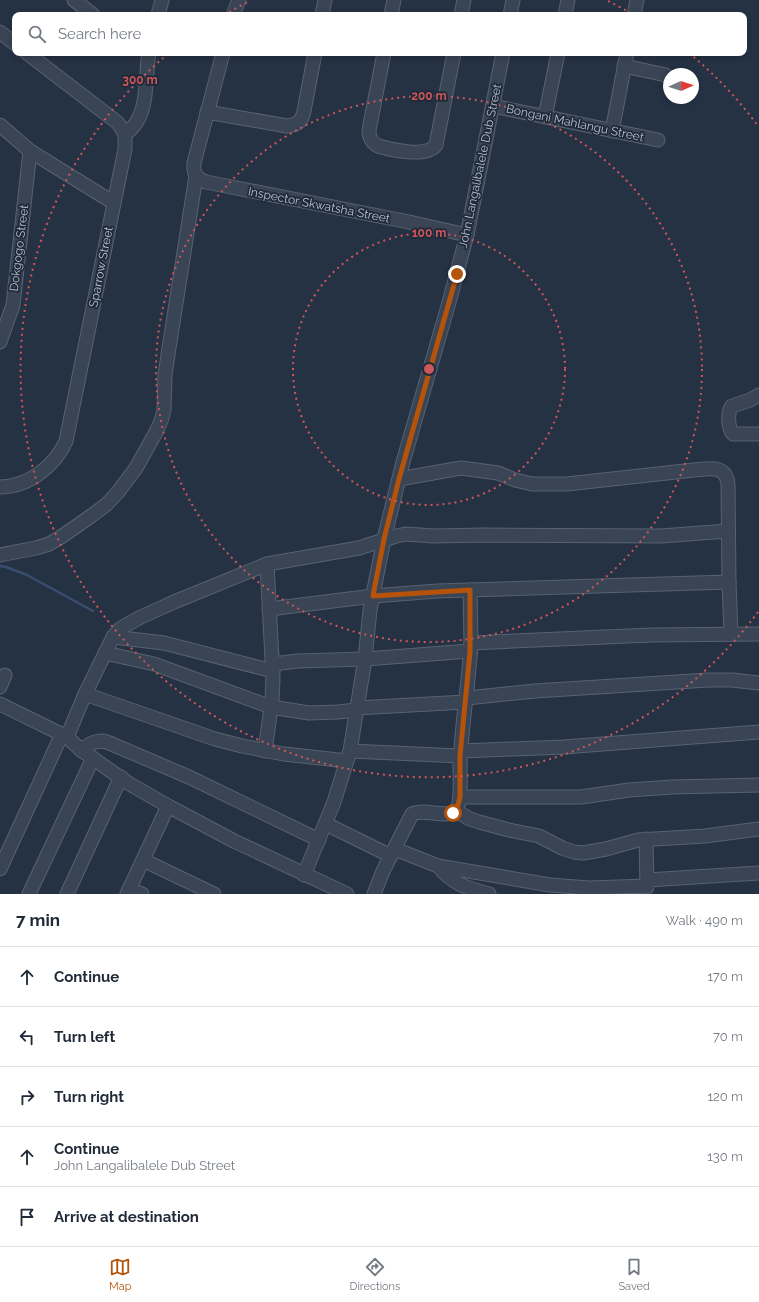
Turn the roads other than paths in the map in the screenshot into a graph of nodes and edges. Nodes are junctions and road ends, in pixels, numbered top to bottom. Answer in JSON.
{"nodes":[{"id":1,"x":74,"y":0,"type":"edge"},
{"id":2,"x":162,"y":0,"type":"edge"},
{"id":3,"x":238,"y":0,"type":"edge"},
{"id":4,"x":325,"y":0,"type":"edge"},
{"id":5,"x":394,"y":0,"type":"edge"},
{"id":6,"x":464,"y":0,"type":"edge"},
{"id":7,"x":513,"y":0,"type":"edge"},
{"id":8,"x":568,"y":0,"type":"edge"},
{"id":9,"x":637,"y":0,"type":"edge"},
{"id":10,"x":89,"y":12,"type":"edge"},
{"id":11,"x":159,"y":12,"type":"edge"},
{"id":12,"x":234,"y":12,"type":"edge"},
{"id":13,"x":323,"y":12,"type":"edge"},
{"id":14,"x":392,"y":12,"type":"edge"},
{"id":15,"x":462,"y":12,"type":"edge"},
{"id":16,"x":511,"y":12,"type":"edge"},
{"id":17,"x":566,"y":12,"type":"edge"},
{"id":18,"x":635,"y":12,"type":"edge"},
{"id":19,"x":0,"y":32,"type":"edge"},
{"id":20,"x":12,"y":42,"type":"edge"},
{"id":21,"x":31,"y":56,"type":"edge"},
{"id":22,"x":146,"y":56,"type":"edge"},
{"id":23,"x":222,"y":56,"type":"edge"},
{"id":24,"x":314,"y":56,"type":"edge"},
{"id":25,"x":383,"y":56,"type":"edge"},
{"id":26,"x":453,"y":56,"type":"edge"},
{"id":27,"x":502,"y":56,"type":"edge"},
{"id":28,"x":557,"y":56,"type":"edge"},
{"id":29,"x":626,"y":59,"type":"edge"},
{"id":30,"x":663,"y":74,"type":"edge"},
{"id":31,"x":493,"y":106,"type":"junction"},
{"id":32,"x":207,"y":112,"type":"junction"},
{"id":33,"x":545,"y":117,"type":"junction"},
{"id":34,"x":0,"y":125,"type":"edge"},
{"id":35,"x":612,"y":131,"type":"junction"},
{"id":36,"x":125,"y":134,"type":"junction"},
{"id":37,"x":658,"y":140,"type":"dead end"},
{"id":38,"x":30,"y":151,"type":"junction"},
{"id":39,"x":196,"y":176,"type":"junction"},
{"id":40,"x":114,"y":203,"type":"junction"},
{"id":41,"x":467,"y":236,"type":"junction"},
{"id":42,"x":0,"y":342,"type":"edge"},
{"id":43,"x":759,"y":395,"type":"edge"},
{"id":44,"x":759,"y":434,"type":"edge"},
{"id":45,"x":399,"y":479,"type":"junction"},
{"id":46,"x":0,"y":487,"type":"edge"},
{"id":47,"x":728,"y":531,"type":"junction"},
{"id":48,"x":384,"y":539,"type":"junction"},
{"id":49,"x":0,"y":555,"type":"edge"},
{"id":50,"x":267,"y":564,"type":"junction"},
{"id":51,"x":729,"y":582,"type":"junction"},
{"id":52,"x":470,"y":590,"type":"junction"},
{"id":53,"x":373,"y":596,"type":"junction"},
{"id":54,"x":269,"y":609,"type":"junction"},
{"id":55,"x":731,"y":634,"type":"junction"},
{"id":56,"x":759,"y":634,"type":"edge"},
{"id":57,"x":113,"y":637,"type":"junction"},
{"id":58,"x":471,"y":647,"type":"junction"},
{"id":59,"x":105,"y":653,"type":"junction"},
{"id":60,"x":365,"y":659,"type":"junction"},
{"id":61,"x":273,"y":667,"type":"junction"},
{"id":62,"x":759,"y":683,"type":"edge"},
{"id":63,"x":85,"y":694,"type":"junction"},
{"id":64,"x":467,"y":700,"type":"junction"},
{"id":65,"x":0,"y":704,"type":"edge"},
{"id":66,"x":271,"y":707,"type":"junction"},
{"id":67,"x":356,"y":709,"type":"junction"},
{"id":68,"x":759,"y":732,"type":"edge"},
{"id":69,"x":65,"y":735,"type":"junction"},
{"id":70,"x":81,"y":750,"type":"junction"},
{"id":71,"x":265,"y":751,"type":"junction"},
{"id":72,"x":461,"y":753,"type":"junction"},
{"id":73,"x":348,"y":756,"type":"junction"},
{"id":74,"x":93,"y":758,"type":"junction"},
{"id":75,"x":120,"y":777,"type":"junction"},
{"id":76,"x":759,"y":785,"type":"edge"},
{"id":77,"x":460,"y":797,"type":"junction"},
{"id":78,"x":168,"y":806,"type":"junction"},
{"id":79,"x":456,"y":811,"type":"junction"},
{"id":80,"x":326,"y":824,"type":"junction"},
{"id":81,"x":759,"y":829,"type":"edge"},
{"id":82,"x":646,"y":839,"type":"junction"},
{"id":83,"x":319,"y":840,"type":"junction"},
{"id":84,"x":393,"y":852,"type":"junction"},
{"id":85,"x":143,"y":860,"type":"junction"},
{"id":86,"x":438,"y":866,"type":"junction"},
{"id":87,"x":0,"y":870,"type":"edge"},
{"id":88,"x":759,"y":872,"type":"edge"},
{"id":89,"x":304,"y":875,"type":"junction"},
{"id":90,"x":647,"y":887,"type":"edge"},
{"id":91,"x":128,"y":892,"type":"edge"},
{"id":92,"x":29,"y":894,"type":"edge"},
{"id":93,"x":67,"y":894,"type":"edge"},
{"id":94,"x":142,"y":894,"type":"edge"},
{"id":95,"x":214,"y":894,"type":"edge"},
{"id":96,"x":347,"y":894,"type":"edge"},
{"id":97,"x":374,"y":894,"type":"edge"},
{"id":98,"x":489,"y":894,"type":"edge"}],
"edges":[{"from":1,"to":10,"type":"street"},
{"from":2,"to":11,"type":"street"},
{"from":3,"to":12,"type":"street"},
{"from":4,"to":13,"type":"street"},
{"from":5,"to":14,"type":"street"},
{"from":6,"to":15,"type":"street"},
{"from":7,"to":16,"type":"street"},
{"from":8,"to":17,"type":"street"},
{"from":9,"to":18,"type":"street"},
{"from":19,"to":20,"type":"street"},
{"from":21,"to":36,"type":"street"},
{"from":22,"to":36,"type":"street"},
{"from":23,"to":32,"type":"street"},
{"from":24,"to":32,"type":"street"},
{"from":25,"to":26,"type":"street"},
{"from":27,"to":31,"type":"street","name":"John Langalibalele Dub Street"},
{"from":28,"to":33,"type":"street"},
{"from":29,"to":30,"type":"street"},
{"from":29,"to":35,"type":"street"},
{"from":31,"to":33,"type":"street","name":"Bongani Mahlangu Street"},
{"from":31,"to":41,"type":"street","name":"John Langalibalele Dub Street"},
{"from":32,"to":39,"type":"street"},
{"from":33,"to":35,"type":"street","name":"Bongani Mahlangu Street"},
{"from":34,"to":38,"type":"street"},
{"from":35,"to":37,"type":"street","name":"Bongani Mahlangu Street"},
{"from":36,"to":40,"type":"street","name":"Sparrow Street"},
{"from":38,"to":40,"type":"street"},
{"from":38,"to":42,"type":"street","name":"Dokgogo Street"},
{"from":39,"to":41,"type":"street","name":"Inspector Skwatsha Street"},
{"from":39,"to":49,"type":"street"},
{"from":40,"to":46,"type":"street","name":"Sparrow Street"},
{"from":41,"to":45,"type":"street","name":"John Langalibalele Dub Street"},
{"from":43,"to":44,"type":"street"},
{"from":45,"to":47,"type":"street"},
{"from":45,"to":48,"type":"street","name":"John Langalibalele Dub Street"},
{"from":47,"to":48,"type":"street"},
{"from":47,"to":51,"type":"street"},
{"from":48,"to":50,"type":"street"},
{"from":48,"to":53,"type":"street","name":"John Langalibalele Dub Street"},
{"from":50,"to":54,"type":"street"},
{"from":50,"to":57,"type":"street"},
{"from":51,"to":52,"type":"street"},
{"from":51,"to":55,"type":"street"},
{"from":52,"to":53,"type":"street"},
{"from":52,"to":58,"type":"street"},
{"from":53,"to":54,"type":"street"},
{"from":53,"to":60,"type":"street","name":"John Langalibalele Dub Street"},
{"from":54,"to":61,"type":"street"},
{"from":55,"to":56,"type":"street"},
{"from":55,"to":58,"type":"street"},
{"from":57,"to":59,"type":"street"},
{"from":57,"to":61,"type":"street"},
{"from":58,"to":60,"type":"street"},
{"from":58,"to":64,"type":"street"},
{"from":59,"to":63,"type":"street"},
{"from":59,"to":66,"type":"street"},
{"from":60,"to":61,"type":"street"},
{"from":60,"to":67,"type":"street","name":"John Langalibalele Dub Street"},
{"from":61,"to":66,"type":"street"},
{"from":62,"to":64,"type":"street"},
{"from":63,"to":69,"type":"street"},
{"from":63,"to":71,"type":"street"},
{"from":64,"to":67,"type":"street"},
{"from":64,"to":72,"type":"street"},
{"from":65,"to":69,"type":"street"},
{"from":66,"to":67,"type":"street"},
{"from":66,"to":71,"type":"street"},
{"from":67,"to":73,"type":"street","name":"John Langalibalele Dub Street"},
{"from":68,"to":72,"type":"street"},
{"from":69,"to":70,"type":"street"},
{"from":69,"to":87,"type":"street"},
{"from":70,"to":74,"type":"street"},
{"from":70,"to":83,"type":"street"},
{"from":71,"to":73,"type":"street"},
{"from":72,"to":73,"type":"street"},
{"from":72,"to":77,"type":"street"},
{"from":73,"to":80,"type":"street","name":"John Langalibalele Dub Street"},
{"from":74,"to":75,"type":"street"},
{"from":74,"to":92,"type":"street"},
{"from":75,"to":78,"type":"street"},
{"from":75,"to":93,"type":"street"},
{"from":76,"to":77,"type":"street"},
{"from":77,"to":79,"type":"street"},
{"from":78,"to":85,"type":"street"},
{"from":78,"to":89,"type":"street"},
{"from":79,"to":82,"type":"street"},
{"from":79,"to":84,"type":"street"},
{"from":80,"to":83,"type":"street","name":"John Langalibalele Dub Street"},
{"from":80,"to":84,"type":"street"},
{"from":81,"to":82,"type":"street"},
{"from":82,"to":90,"type":"street"},
{"from":83,"to":89,"type":"street","name":"John Langalibalele Dub Street"},
{"from":84,"to":86,"type":"street"},
{"from":84,"to":97,"type":"street"},
{"from":85,"to":91,"type":"street"},
{"from":85,"to":95,"type":"street"},
{"from":86,"to":90,"type":"street"},
{"from":86,"to":98,"type":"street"},
{"from":88,"to":90,"type":"street"},
{"from":89,"to":96,"type":"street"},
{"from":91,"to":94,"type":"street"}]}
